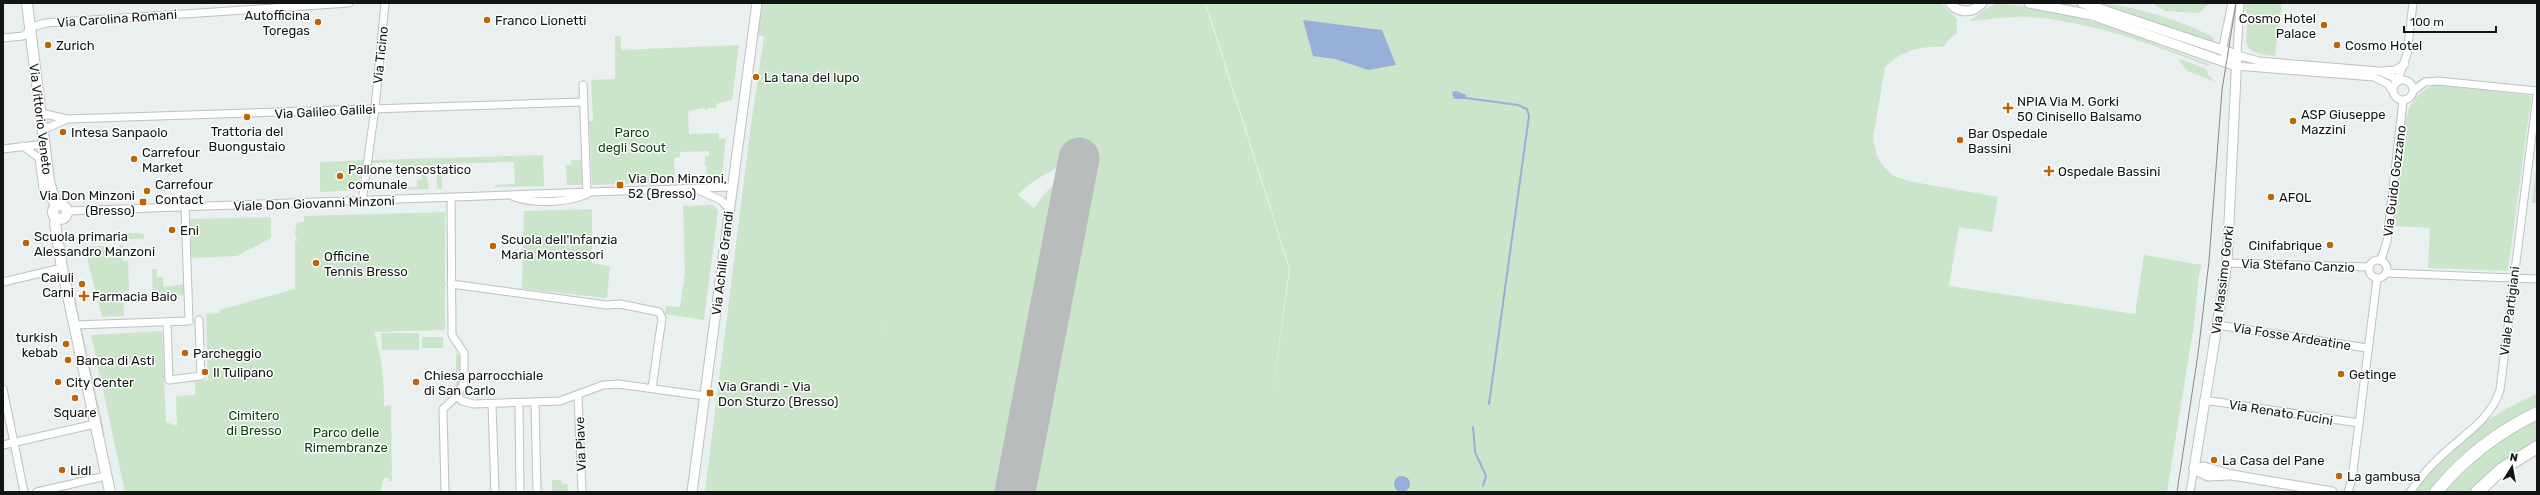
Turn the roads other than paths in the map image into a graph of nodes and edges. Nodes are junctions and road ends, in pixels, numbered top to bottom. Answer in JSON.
{"nodes":[{"id":1,"x":26,"y":3,"type":"edge"},
{"id":2,"x":349,"y":3,"type":"edge"},
{"id":3,"x":385,"y":3,"type":"edge"},
{"id":4,"x":751,"y":3,"type":"edge"},
{"id":5,"x":757,"y":3,"type":"edge"},
{"id":6,"x":1950,"y":3,"type":"edge"},
{"id":7,"x":1982,"y":3,"type":"edge"},
{"id":8,"x":2029,"y":3,"type":"edge"},
{"id":9,"x":2082,"y":3,"type":"edge"},
{"id":10,"x":2232,"y":3,"type":"edge"},
{"id":11,"x":2240,"y":3,"type":"edge"},
{"id":12,"x":2413,"y":3,"type":"edge"},
{"id":13,"x":753,"y":29,"type":"junction"},
{"id":14,"x":30,"y":30,"type":"junction"},
{"id":15,"x":3,"y":38,"type":"edge"},
{"id":16,"x":2222,"y":51,"type":"junction"},
{"id":17,"x":2237,"y":55,"type":"junction"},
{"id":18,"x":2405,"y":64,"type":"junction"},
{"id":19,"x":2236,"y":66,"type":"junction"},
{"id":20,"x":2379,"y":71,"type":"junction"},
{"id":21,"x":2396,"y":82,"type":"junction"},
{"id":22,"x":583,"y":85,"type":"dead end"},
{"id":23,"x":2392,"y":90,"type":"junction"},
{"id":24,"x":2414,"y":90,"type":"junction"},
{"id":25,"x":2537,"y":91,"type":"edge"},
{"id":26,"x":2537,"y":95,"type":"edge"},
{"id":27,"x":2403,"y":101,"type":"junction"},
{"id":28,"x":583,"y":102,"type":"junction"},
{"id":29,"x":375,"y":108,"type":"junction"},
{"id":30,"x":41,"y":113,"type":"junction"},
{"id":31,"x":67,"y":119,"type":"junction"},
{"id":32,"x":43,"y":130,"type":"junction"},
{"id":33,"x":45,"y":144,"type":"junction"},
{"id":34,"x":23,"y":146,"type":"junction"},
{"id":35,"x":3,"y":149,"type":"edge"},
{"id":36,"x":732,"y":187,"type":"junction"},
{"id":37,"x":694,"y":188,"type":"junction"},
{"id":38,"x":587,"y":194,"type":"junction"},
{"id":39,"x":451,"y":199,"type":"junction"},
{"id":40,"x":362,"y":202,"type":"junction"},
{"id":41,"x":55,"y":204,"type":"junction"},
{"id":42,"x":185,"y":206,"type":"junction"},
{"id":43,"x":729,"y":209,"type":"junction"},
{"id":44,"x":67,"y":211,"type":"junction"},
{"id":45,"x":57,"y":219,"type":"junction"},
{"id":46,"x":2381,"y":260,"type":"junction"},
{"id":47,"x":2227,"y":263,"type":"junction"},
{"id":48,"x":2369,"y":267,"type":"junction"},
{"id":49,"x":62,"y":268,"type":"junction"},
{"id":50,"x":2387,"y":273,"type":"junction"},
{"id":51,"x":2513,"y":277,"type":"junction"},
{"id":52,"x":2377,"y":279,"type":"junction"},
{"id":53,"x":2537,"y":279,"type":"edge"},
{"id":54,"x":3,"y":282,"type":"edge"},
{"id":55,"x":451,"y":284,"type":"junction"},
{"id":56,"x":199,"y":320,"type":"dead end"},
{"id":57,"x":167,"y":322,"type":"junction"},
{"id":58,"x":74,"y":325,"type":"junction"},
{"id":59,"x":2216,"y":325,"type":"junction"},
{"id":60,"x":2367,"y":348,"type":"junction"},
{"id":61,"x":652,"y":388,"type":"junction"},
{"id":62,"x":3,"y":389,"type":"edge"},
{"id":63,"x":457,"y":396,"type":"junction"},
{"id":64,"x":578,"y":396,"type":"junction"},
{"id":65,"x":705,"y":396,"type":"junction"},
{"id":66,"x":2204,"y":400,"type":"junction"},
{"id":67,"x":535,"y":402,"type":"junction"},
{"id":68,"x":519,"y":403,"type":"junction"},
{"id":69,"x":492,"y":404,"type":"junction"},
{"id":70,"x":2537,"y":413,"type":"edge"},
{"id":71,"x":95,"y":424,"type":"junction"},
{"id":72,"x":2358,"y":424,"type":"junction"},
{"id":73,"x":15,"y":442,"type":"junction"},
{"id":74,"x":3,"y":445,"type":"edge"},
{"id":75,"x":2537,"y":447,"type":"edge"},
{"id":76,"x":2194,"y":469,"type":"junction"},
{"id":77,"x":106,"y":476,"type":"junction"},
{"id":78,"x":2312,"y":490,"type":"edge"},
{"id":79,"x":24,"y":492,"type":"edge"},
{"id":80,"x":37,"y":492,"type":"edge"},
{"id":81,"x":110,"y":492,"type":"edge"},
{"id":82,"x":445,"y":492,"type":"edge"},
{"id":83,"x":494,"y":492,"type":"edge"},
{"id":84,"x":520,"y":492,"type":"edge"},
{"id":85,"x":538,"y":492,"type":"edge"},
{"id":86,"x":582,"y":492,"type":"edge"},
{"id":87,"x":692,"y":492,"type":"edge"},
{"id":88,"x":2190,"y":492,"type":"edge"},
{"id":89,"x":2332,"y":492,"type":"edge"},
{"id":90,"x":2348,"y":492,"type":"edge"},
{"id":91,"x":2410,"y":492,"type":"edge"},
{"id":92,"x":2436,"y":492,"type":"edge"},
{"id":93,"x":2477,"y":492,"type":"edge"}],
"edges":[{"from":1,"to":14,"type":"main road","name":"Via Vittorio Veneto"},
{"from":2,"to":14,"type":"street","name":"Via Carolina Romani"},
{"from":3,"to":29,"type":"street","name":"Via Ticino"},
{"from":4,"to":13,"type":"street"},
{"from":5,"to":13,"type":"street"},
{"from":6,"to":7,"type":"street"},
{"from":8,"to":19,"type":"street"},
{"from":9,"to":16,"type":"street"},
{"from":10,"to":16,"type":"street"},
{"from":11,"to":17,"type":"street","name":"Via Massimo Gorki"},
{"from":12,"to":18,"type":"street"},
{"from":13,"to":36,"type":"street","name":"Via Achille Grandi"},
{"from":14,"to":15,"type":"street","name":"Via Carolina Romani"},
{"from":14,"to":30,"type":"main road","name":"Via Vittorio Veneto"},
{"from":16,"to":17,"type":"street"},
{"from":16,"to":19,"type":"street"},
{"from":17,"to":19,"type":"street","name":"Via Massimo Gorki"},
{"from":17,"to":20,"type":"street"},
{"from":18,"to":20,"type":"street"},
{"from":18,"to":21,"type":"street"},
{"from":19,"to":23,"type":"street"},
{"from":19,"to":47,"type":"street","name":"Via Massimo Gorki"},
{"from":20,"to":21,"type":"street"},
{"from":21,"to":23,"type":"street"},
{"from":21,"to":24,"type":"street"},
{"from":22,"to":28,"type":"street"},
{"from":23,"to":27,"type":"street"},
{"from":24,"to":25,"type":"street"},
{"from":24,"to":27,"type":"street"},
{"from":26,"to":51,"type":"street","name":"Viale Partigiani"},
{"from":27,"to":46,"type":"street","name":"Via Guido Gozzano"},
{"from":28,"to":29,"type":"street","name":"Via Galileo Galilei"},
{"from":28,"to":38,"type":"street"},
{"from":29,"to":31,"type":"street","name":"Via Galileo Galilei"},
{"from":29,"to":40,"type":"street","name":"Via Ticino"},
{"from":30,"to":31,"type":"street","name":"Via Galileo Galilei"},
{"from":30,"to":32,"type":"main road","name":"Via Vittorio Veneto"},
{"from":31,"to":32,"type":"street","name":"Via Galileo Galilei"},
{"from":32,"to":33,"type":"main road","name":"Via Vittorio Veneto"},
{"from":33,"to":34,"type":"street"},
{"from":33,"to":41,"type":"main road","name":"Via Vittorio Veneto"},
{"from":34,"to":35,"type":"street"},
{"from":34,"to":41,"type":"street"},
{"from":36,"to":37,"type":"street","name":"Viale Don Giovanni Minzoni"},
{"from":36,"to":43,"type":"street","name":"Via Achille Grandi"},
{"from":37,"to":38,"type":"street","name":"Viale Don Giovanni Minzoni"},
{"from":37,"to":43,"type":"street","name":"Viale Don Giovanni Minzoni"},
{"from":38,"to":39,"type":"street","name":"Viale Don Giovanni Minzoni"},
{"from":39,"to":40,"type":"street","name":"Viale Don Giovanni Minzoni"},
{"from":39,"to":55,"type":"street"},
{"from":40,"to":42,"type":"street","name":"Viale Don Giovanni Minzoni"},
{"from":41,"to":44,"type":"main road"},
{"from":41,"to":45,"type":"main road"},
{"from":42,"to":44,"type":"street","name":"Viale Don Giovanni Minzoni"},
{"from":42,"to":57,"type":"street"},
{"from":43,"to":65,"type":"street","name":"Via Achille Grandi"},
{"from":44,"to":45,"type":"main road"},
{"from":45,"to":49,"type":"main road"},
{"from":46,"to":48,"type":"street"},
{"from":46,"to":50,"type":"street"},
{"from":47,"to":48,"type":"street","name":"Via Stefano Canzio"},
{"from":47,"to":59,"type":"street","name":"Via Massimo Gorki"},
{"from":48,"to":52,"type":"street"},
{"from":49,"to":54,"type":"street"},
{"from":49,"to":58,"type":"main road"},
{"from":50,"to":51,"type":"street"},
{"from":50,"to":52,"type":"street"},
{"from":51,"to":53,"type":"street"},
{"from":51,"to":91,"type":"street","name":"Viale Partigiani"},
{"from":52,"to":60,"type":"street"},
{"from":55,"to":61,"type":"street"},
{"from":55,"to":63,"type":"street"},
{"from":56,"to":57,"type":"street"},
{"from":57,"to":58,"type":"street"},
{"from":58,"to":71,"type":"main road"},
{"from":59,"to":60,"type":"street","name":"Via Fosse Ardeatine"},
{"from":59,"to":66,"type":"street","name":"Via Massimo Gorki"},
{"from":60,"to":72,"type":"street"},
{"from":61,"to":64,"type":"street"},
{"from":61,"to":65,"type":"street"},
{"from":62,"to":73,"type":"street"},
{"from":63,"to":69,"type":"street"},
{"from":63,"to":82,"type":"street"},
{"from":64,"to":67,"type":"street"},
{"from":64,"to":86,"type":"street","name":"Via Piave"},
{"from":65,"to":87,"type":"street","name":"Via Achille Grandi"},
{"from":66,"to":72,"type":"street","name":"Via Renato Fucini"},
{"from":66,"to":76,"type":"street","name":"Via Massimo Gorki"},
{"from":67,"to":68,"type":"street"},
{"from":67,"to":85,"type":"street"},
{"from":68,"to":69,"type":"street"},
{"from":68,"to":84,"type":"street"},
{"from":69,"to":83,"type":"street"},
{"from":70,"to":92,"type":"highway"},
{"from":71,"to":73,"type":"street"},
{"from":71,"to":77,"type":"main road"},
{"from":72,"to":90,"type":"street"},
{"from":73,"to":74,"type":"street"},
{"from":73,"to":79,"type":"street"},
{"from":75,"to":93,"type":"highway"},
{"from":76,"to":78,"type":"street"},
{"from":76,"to":88,"type":"street","name":"Via Massimo Gorki"},
{"from":77,"to":80,"type":"street"},
{"from":77,"to":81,"type":"main road"},
{"from":78,"to":89,"type":"street"}]}
